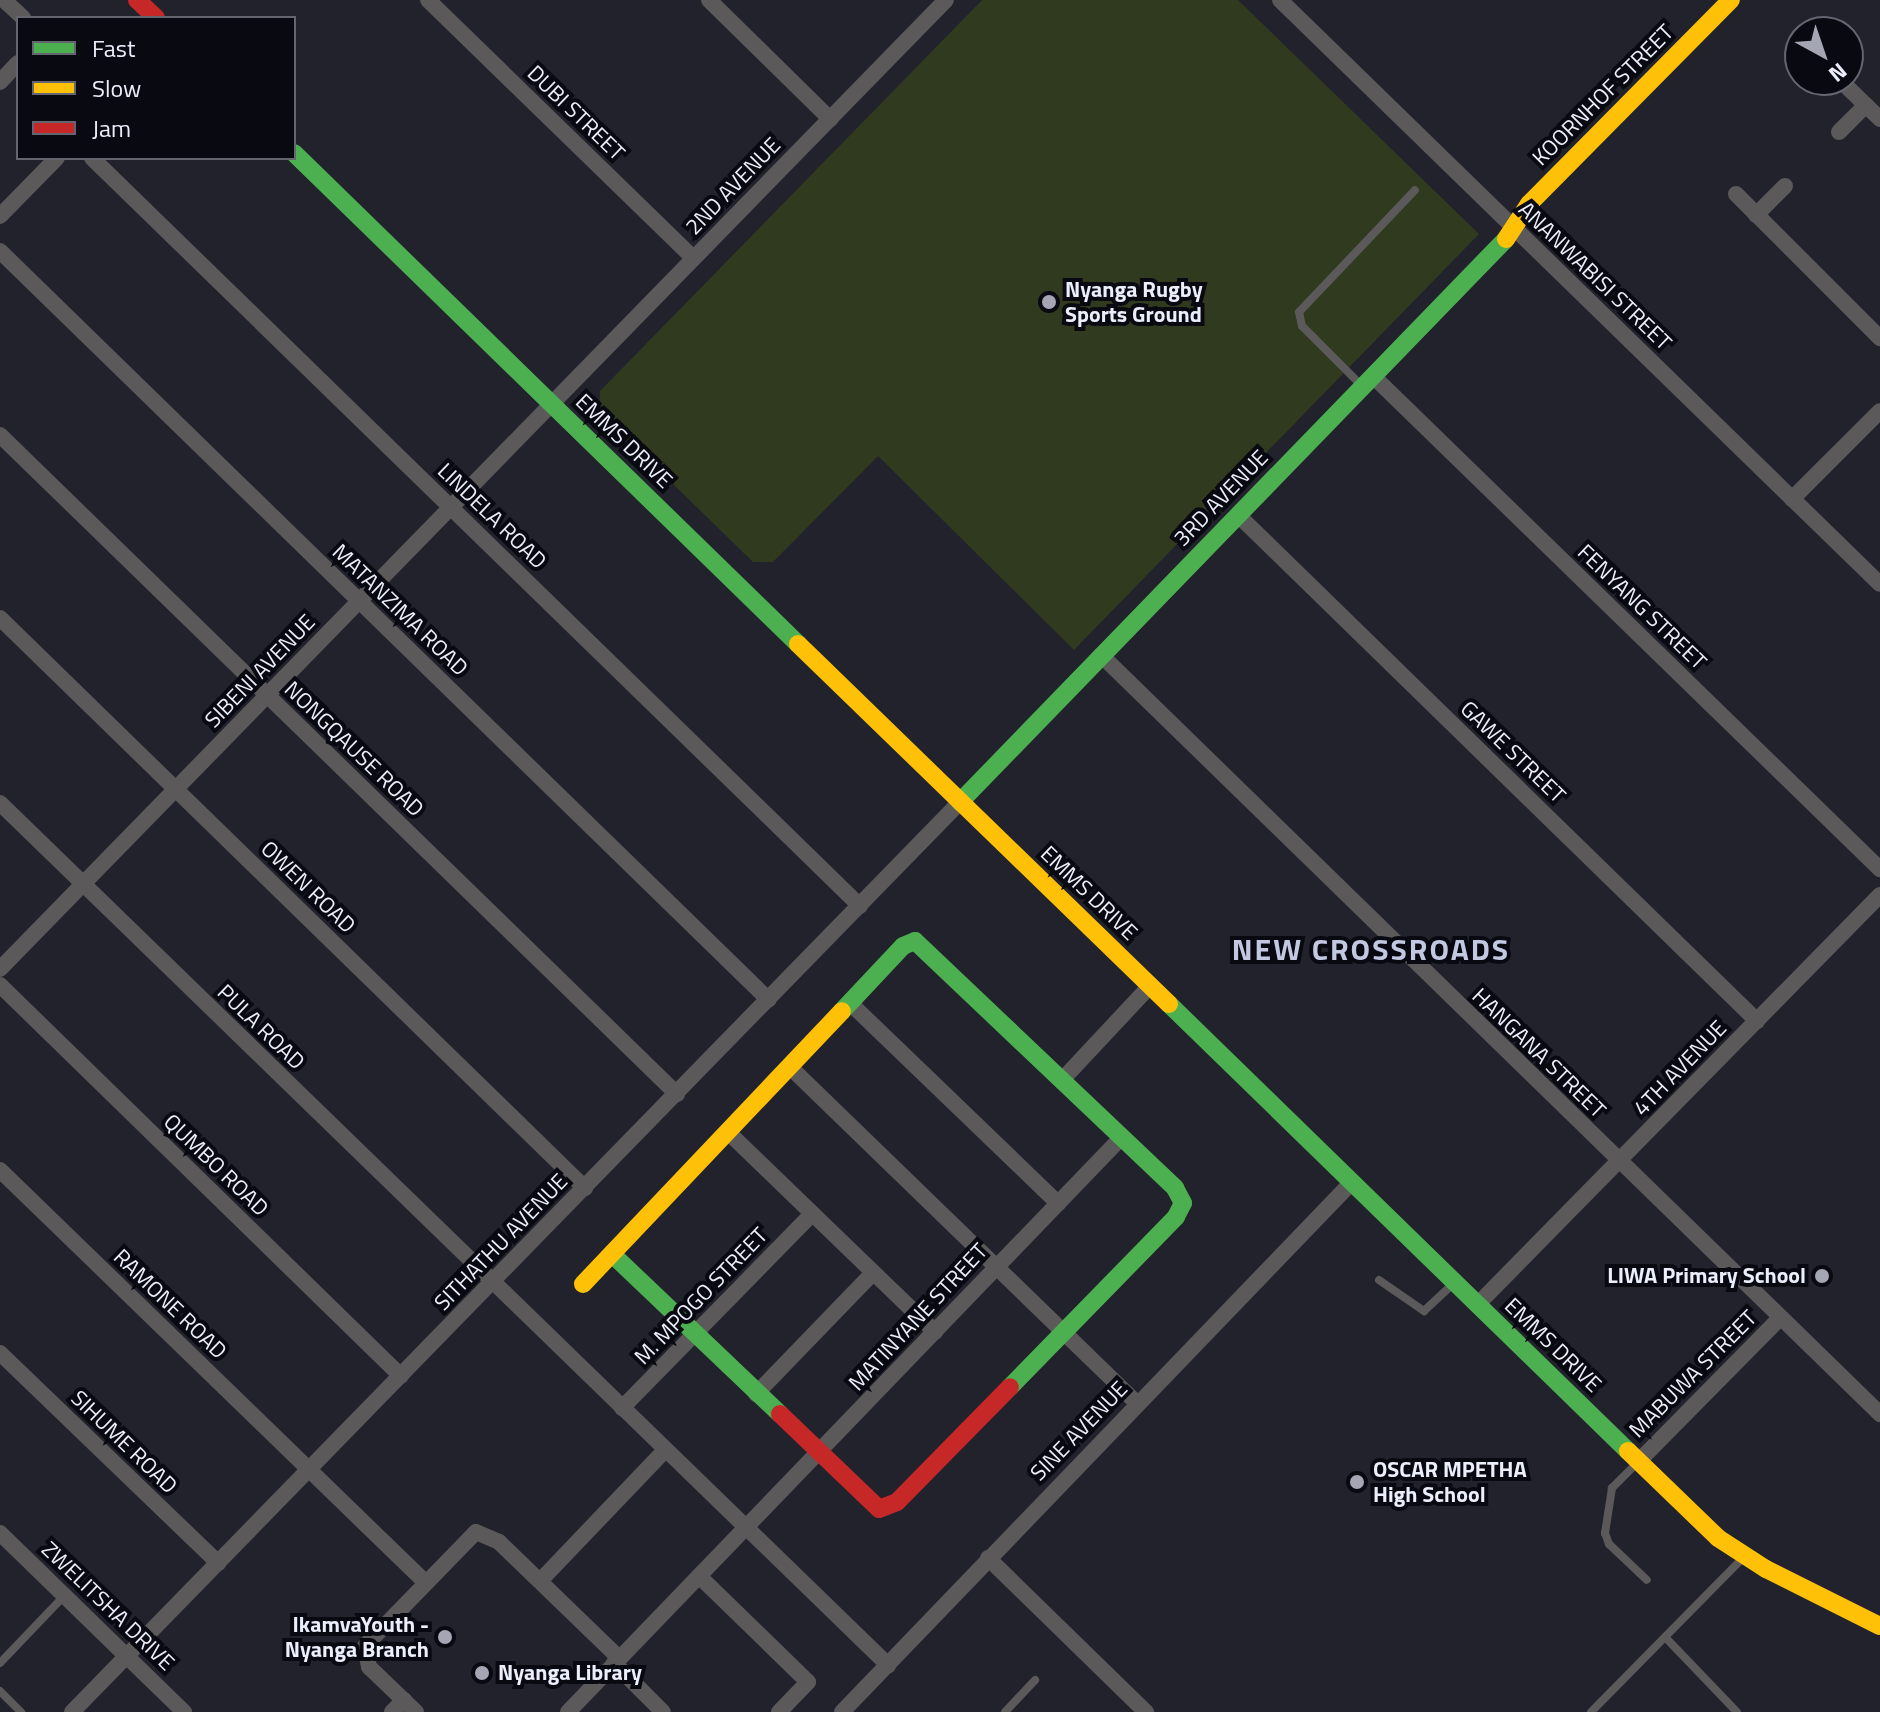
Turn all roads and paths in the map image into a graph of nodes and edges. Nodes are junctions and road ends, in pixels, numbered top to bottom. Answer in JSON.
{"nodes":[{"id":1,"x":4,"y":0,"type":"edge"},
{"id":2,"x":137,"y":0,"type":"edge"},
{"id":3,"x":428,"y":0,"type":"edge"},
{"id":4,"x":709,"y":0,"type":"edge"},
{"id":5,"x":946,"y":0,"type":"edge"},
{"id":6,"x":1280,"y":0,"type":"edge"},
{"id":7,"x":1731,"y":0,"type":"edge"},
{"id":8,"x":21,"y":16,"type":"edge"},
{"id":9,"x":154,"y":16,"type":"edge"},
{"id":10,"x":16,"y":65,"type":"edge"},
{"id":11,"x":0,"y":82,"type":"edge"},
{"id":12,"x":1857,"y":96,"type":"edge"},
{"id":13,"x":1866,"y":105,"type":"junction"},
{"id":14,"x":830,"y":119,"type":"junction"},
{"id":15,"x":1880,"y":119,"type":"edge"},
{"id":16,"x":1839,"y":132,"type":"dead end"},
{"id":17,"x":296,"y":155,"type":"edge"},
{"id":18,"x":55,"y":160,"type":"edge"},
{"id":19,"x":94,"y":160,"type":"edge"},
{"id":20,"x":1785,"y":186,"type":"dead end"},
{"id":21,"x":1415,"y":190,"type":"dead end"},
{"id":22,"x":1736,"y":194,"type":"dead end"},
{"id":23,"x":1756,"y":215,"type":"junction"},
{"id":24,"x":0,"y":216,"type":"edge"},
{"id":25,"x":1514,"y":227,"type":"junction"},
{"id":26,"x":0,"y":251,"type":"edge"},
{"id":27,"x":693,"y":258,"type":"junction"},
{"id":28,"x":1880,"y":338,"type":"edge"},
{"id":29,"x":1369,"y":382,"type":"junction"},
{"id":30,"x":551,"y":403,"type":"junction"},
{"id":31,"x":1880,"y":411,"type":"edge"},
{"id":32,"x":0,"y":435,"type":"edge"},
{"id":33,"x":1792,"y":499,"type":"junction"},
{"id":34,"x":450,"y":506,"type":"junction"},
{"id":35,"x":1238,"y":515,"type":"junction"},
{"id":36,"x":1880,"y":584,"type":"edge"},
{"id":37,"x":359,"y":601,"type":"junction"},
{"id":38,"x":0,"y":618,"type":"edge"},
{"id":39,"x":1101,"y":655,"type":"junction"},
{"id":40,"x":267,"y":695,"type":"junction"},
{"id":41,"x":175,"y":789,"type":"junction"},
{"id":42,"x":960,"y":802,"type":"junction"},
{"id":43,"x":0,"y":803,"type":"edge"},
{"id":44,"x":1880,"y":869,"type":"edge"},
{"id":45,"x":83,"y":884,"type":"junction"},
{"id":46,"x":1880,"y":895,"type":"edge"},
{"id":47,"x":860,"y":906,"type":"junction"},
{"id":48,"x":0,"y":969,"type":"edge"},
{"id":49,"x":0,"y":985,"type":"edge"},
{"id":50,"x":1150,"y":986,"type":"junction"},
{"id":51,"x":769,"y":1000,"type":"junction"},
{"id":52,"x":850,"y":1003,"type":"junction"},
{"id":53,"x":1757,"y":1021,"type":"junction"},
{"id":54,"x":790,"y":1067,"type":"junction"},
{"id":55,"x":1062,"y":1080,"type":"junction"},
{"id":56,"x":677,"y":1094,"type":"junction"},
{"id":57,"x":728,"y":1132,"type":"junction"},
{"id":58,"x":1122,"y":1137,"type":"junction"},
{"id":59,"x":1619,"y":1162,"type":"junction"},
{"id":60,"x":0,"y":1170,"type":"edge"},
{"id":61,"x":1351,"y":1183,"type":"junction"},
{"id":62,"x":585,"y":1188,"type":"junction"},
{"id":63,"x":1058,"y":1203,"type":"junction"},
{"id":64,"x":812,"y":1214,"type":"junction"},
{"id":65,"x":612,"y":1254,"type":"junction"},
{"id":66,"x":996,"y":1267,"type":"junction"},
{"id":67,"x":873,"y":1273,"type":"junction"},
{"id":68,"x":1379,"y":1280,"type":"dead end"},
{"id":69,"x":492,"y":1283,"type":"junction"},
{"id":70,"x":1454,"y":1283,"type":"junction"},
{"id":71,"x":583,"y":1284,"type":"dead end"},
{"id":72,"x":1477,"y":1305,"type":"junction"},
{"id":73,"x":1780,"y":1318,"type":"junction"},
{"id":74,"x":935,"y":1332,"type":"junction"},
{"id":75,"x":1063,"y":1332,"type":"junction"},
{"id":76,"x":694,"y":1334,"type":"junction"},
{"id":77,"x":0,"y":1353,"type":"edge"},
{"id":78,"x":401,"y":1376,"type":"junction"},
{"id":79,"x":756,"y":1394,"type":"junction"},
{"id":80,"x":1137,"y":1403,"type":"junction"},
{"id":81,"x":622,"y":1408,"type":"junction"},
{"id":82,"x":1880,"y":1414,"type":"edge"},
{"id":83,"x":665,"y":1450,"type":"junction"},
{"id":84,"x":819,"y":1455,"type":"junction"},
{"id":85,"x":1638,"y":1462,"type":"junction"},
{"id":86,"x":309,"y":1470,"type":"junction"},
{"id":87,"x":747,"y":1528,"type":"junction"},
{"id":88,"x":0,"y":1533,"type":"edge"},
{"id":89,"x":1744,"y":1556,"type":"junction"},
{"id":90,"x":988,"y":1558,"type":"junction"},
{"id":91,"x":218,"y":1563,"type":"junction"},
{"id":92,"x":699,"y":1576,"type":"junction"},
{"id":93,"x":1647,"y":1580,"type":"dead end"},
{"id":94,"x":424,"y":1581,"type":"junction"},
{"id":95,"x":540,"y":1581,"type":"junction"},
{"id":96,"x":65,"y":1596,"type":"junction"},
{"id":97,"x":1880,"y":1626,"type":"edge"},
{"id":98,"x":1665,"y":1637,"type":"junction"},
{"id":99,"x":128,"y":1655,"type":"junction"},
{"id":100,"x":616,"y":1660,"type":"junction"},
{"id":101,"x":0,"y":1663,"type":"edge"},
{"id":102,"x":888,"y":1665,"type":"junction"},
{"id":103,"x":1035,"y":1680,"type":"dead end"},
{"id":104,"x":0,"y":1691,"type":"edge"},
{"id":105,"x":404,"y":1708,"type":"edge"},
{"id":106,"x":845,"y":1711,"type":"edge"},
{"id":107,"x":21,"y":1712,"type":"edge"},
{"id":108,"x":72,"y":1712,"type":"edge"},
{"id":109,"x":184,"y":1712,"type":"edge"},
{"id":110,"x":568,"y":1712,"type":"edge"},
{"id":111,"x":663,"y":1712,"type":"edge"},
{"id":112,"x":779,"y":1712,"type":"edge"},
{"id":113,"x":1005,"y":1712,"type":"edge"},
{"id":114,"x":1146,"y":1712,"type":"edge"},
{"id":115,"x":1591,"y":1712,"type":"edge"},
{"id":116,"x":1737,"y":1712,"type":"edge"}],
"edges":[{"from":1,"to":8,"type":"street"},
{"from":2,"to":9,"type":"street"},
{"from":3,"to":27,"type":"street","name":"DUBI STREET"},
{"from":4,"to":14,"type":"street"},
{"from":5,"to":14,"type":"street","name":"2ND AVENUE"},
{"from":6,"to":25,"type":"street","name":"ANANWABISI STREET"},
{"from":7,"to":25,"type":"street","name":"KOORNHOF STREET"},
{"from":10,"to":11,"type":"street"},
{"from":12,"to":13,"type":"street"},
{"from":13,"to":15,"type":"street"},
{"from":13,"to":16,"type":"street"},
{"from":14,"to":27,"type":"street","name":"2ND AVENUE"},
{"from":17,"to":30,"type":"street","name":"EMMS DRIVE"},
{"from":18,"to":24,"type":"street"},
{"from":19,"to":34,"type":"street","name":"LINDELA ROAD"},
{"from":20,"to":23,"type":"street"},
{"from":21,"to":29,"type":"lane"},
{"from":22,"to":23,"type":"street"},
{"from":23,"to":28,"type":"street"},
{"from":25,"to":29,"type":"street","name":"3RD AVENUE"},
{"from":25,"to":33,"type":"street","name":"ANANWABISI STREET"},
{"from":26,"to":37,"type":"street","name":"MATANZIMA ROAD"},
{"from":27,"to":30,"type":"street","name":"2ND AVENUE"},
{"from":29,"to":35,"type":"street","name":"3RD AVENUE"},
{"from":29,"to":44,"type":"street","name":"FENYANG STREET"},
{"from":30,"to":34,"type":"street","name":"SIBENI AVENUE"},
{"from":30,"to":42,"type":"street","name":"EMMS DRIVE"},
{"from":31,"to":33,"type":"street"},
{"from":32,"to":40,"type":"street","name":"NONGQAUSE ROAD"},
{"from":33,"to":36,"type":"street","name":"ANANWABISI STREET"},
{"from":34,"to":37,"type":"street","name":"SIBENI AVENUE"},
{"from":34,"to":47,"type":"street","name":"LINDELA ROAD"},
{"from":35,"to":39,"type":"street","name":"3RD AVENUE"},
{"from":35,"to":53,"type":"street","name":"GAWE STREET"},
{"from":37,"to":40,"type":"street","name":"SIBENI AVENUE"},
{"from":37,"to":51,"type":"street","name":"MATANZIMA ROAD"},
{"from":38,"to":41,"type":"street","name":"OWEN ROAD"},
{"from":39,"to":42,"type":"street","name":"3RD AVENUE"},
{"from":39,"to":59,"type":"street","name":"HANGANA STREET"},
{"from":40,"to":41,"type":"street","name":"SIBENI AVENUE"},
{"from":40,"to":56,"type":"street","name":"NONGQAUSE ROAD"},
{"from":41,"to":45,"type":"street","name":"SIBENI AVENUE"},
{"from":41,"to":62,"type":"street","name":"OWEN ROAD"},
{"from":42,"to":47,"type":"street","name":"SITHATHU AVENUE"},
{"from":42,"to":50,"type":"street","name":"EMMS DRIVE"},
{"from":43,"to":45,"type":"street","name":"PULA ROAD"},
{"from":45,"to":48,"type":"street","name":"SIBENI AVENUE"},
{"from":45,"to":69,"type":"street","name":"PULA ROAD"},
{"from":46,"to":53,"type":"street","name":"4TH AVENUE"},
{"from":47,"to":51,"type":"street","name":"SITHATHU AVENUE"},
{"from":49,"to":78,"type":"street","name":"QUMBO ROAD"},
{"from":50,"to":55,"type":"street"},
{"from":50,"to":61,"type":"street","name":"EMMS DRIVE"},
{"from":51,"to":56,"type":"street","name":"SITHATHU AVENUE"},
{"from":52,"to":54,"type":"street"},
{"from":52,"to":55,"type":"street"},
{"from":52,"to":63,"type":"street"},
{"from":53,"to":59,"type":"street","name":"4TH AVENUE"},
{"from":54,"to":57,"type":"street"},
{"from":54,"to":66,"type":"street"},
{"from":55,"to":58,"type":"street"},
{"from":56,"to":62,"type":"street","name":"SITHATHU AVENUE"},
{"from":57,"to":64,"type":"street"},
{"from":57,"to":65,"type":"street"},
{"from":58,"to":63,"type":"street","name":"MATINYANE STREET"},
{"from":58,"to":75,"type":"street"},
{"from":59,"to":72,"type":"street","name":"4TH AVENUE"},
{"from":59,"to":73,"type":"street","name":"HANGANA STREET"},
{"from":60,"to":86,"type":"street","name":"RAMONE ROAD"},
{"from":61,"to":70,"type":"street","name":"EMMS DRIVE"},
{"from":61,"to":80,"type":"street","name":"SINE AVENUE"},
{"from":62,"to":69,"type":"street","name":"SITHATHU AVENUE"},
{"from":63,"to":66,"type":"street","name":"MATINYANE STREET"},
{"from":64,"to":67,"type":"street"},
{"from":64,"to":76,"type":"street","name":"M. MPOGO STREET"},
{"from":65,"to":71,"type":"street"},
{"from":65,"to":76,"type":"street"},
{"from":66,"to":74,"type":"street","name":"MATINYANE STREET"},
{"from":66,"to":75,"type":"street"},
{"from":67,"to":74,"type":"street"},
{"from":67,"to":79,"type":"street"},
{"from":68,"to":70,"type":"lane"},
{"from":69,"to":78,"type":"street","name":"SITHATHU AVENUE"},
{"from":69,"to":81,"type":"street","name":"PULA ROAD"},
{"from":70,"to":72,"type":"street","name":"EMMS DRIVE"},
{"from":72,"to":85,"type":"street","name":"EMMS DRIVE"},
{"from":73,"to":82,"type":"street","name":"HANGANA STREET"},
{"from":73,"to":85,"type":"street","name":"MABUWA STREET"},
{"from":74,"to":84,"type":"street","name":"MATINYANE STREET"},
{"from":75,"to":80,"type":"street"},
{"from":75,"to":84,"type":"street"},
{"from":76,"to":79,"type":"street"},
{"from":76,"to":81,"type":"street","name":"M. MPOGO STREET"},
{"from":77,"to":91,"type":"street","name":"SIHUME ROAD"},
{"from":78,"to":86,"type":"street","name":"SITHATHU AVENUE"},
{"from":79,"to":84,"type":"street"},
{"from":80,"to":90,"type":"street","name":"SINE AVENUE"},
{"from":81,"to":83,"type":"street","name":"PULA ROAD"},
{"from":83,"to":87,"type":"street","name":"PULA ROAD"},
{"from":83,"to":95,"type":"street"},
{"from":84,"to":87,"type":"street","name":"MATINYANE STREET"},
{"from":85,"to":89,"type":"street","name":"EMMS DRIVE"},
{"from":85,"to":93,"type":"lane"},
{"from":86,"to":91,"type":"street","name":"SITHATHU AVENUE"},
{"from":86,"to":94,"type":"street","name":"RAMONE ROAD"},
{"from":87,"to":92,"type":"street","name":"MATINYANE STREET"},
{"from":87,"to":102,"type":"street","name":"PULA ROAD"},
{"from":88,"to":96,"type":"street","name":"ZWELITSHA DRIVE"},
{"from":89,"to":97,"type":"street","name":"EMMS DRIVE"},
{"from":89,"to":98,"type":"lane"},
{"from":90,"to":102,"type":"street","name":"SINE AVENUE"},
{"from":90,"to":114,"type":"street"},
{"from":91,"to":99,"type":"street","name":"SITHATHU AVENUE"},
{"from":92,"to":100,"type":"street","name":"MATINYANE STREET"},
{"from":92,"to":112,"type":"street"},
{"from":94,"to":95,"type":"street"},
{"from":94,"to":105,"type":"street"},
{"from":95,"to":100,"type":"street"},
{"from":96,"to":99,"type":"street","name":"ZWELITSHA DRIVE"},
{"from":96,"to":101,"type":"lane"},
{"from":98,"to":115,"type":"lane"},
{"from":98,"to":116,"type":"lane"},
{"from":99,"to":108,"type":"street","name":"SITHATHU AVENUE"},
{"from":99,"to":109,"type":"street","name":"ZWELITSHA DRIVE"},
{"from":100,"to":110,"type":"street","name":"MATINYANE STREET"},
{"from":100,"to":111,"type":"street"},
{"from":102,"to":106,"type":"street","name":"SINE AVENUE"},
{"from":103,"to":113,"type":"lane"},
{"from":104,"to":107,"type":"lane"}]}
